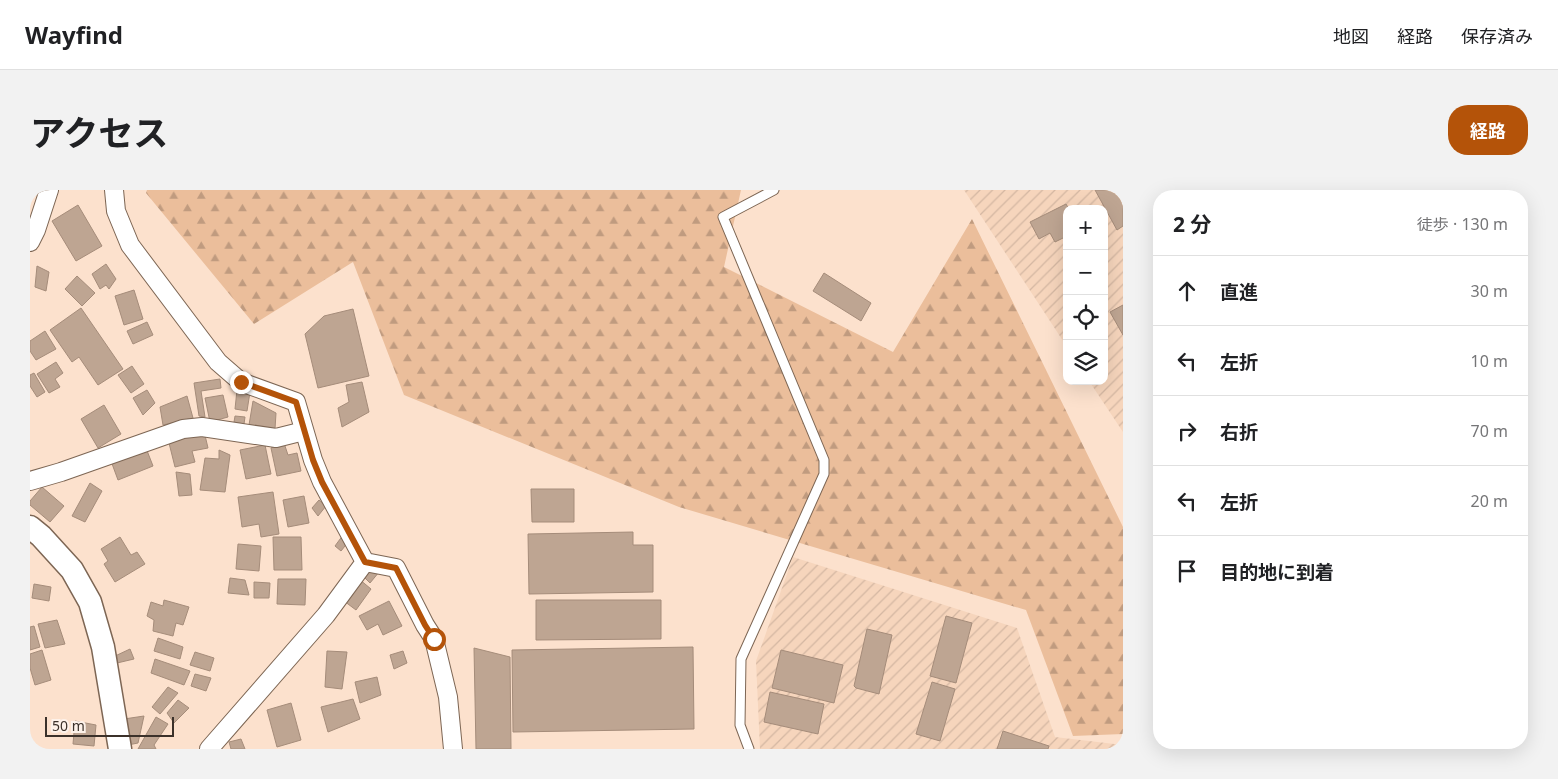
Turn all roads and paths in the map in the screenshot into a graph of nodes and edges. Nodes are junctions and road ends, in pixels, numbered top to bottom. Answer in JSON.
{"nodes":[{"id":1,"x":49,"y":190,"type":"edge"},
{"id":2,"x":114,"y":190,"type":"edge"},
{"id":3,"x":774,"y":190,"type":"edge"},
{"id":4,"x":30,"y":242,"type":"edge"},
{"id":5,"x":304,"y":432,"type":"junction"},
{"id":6,"x":30,"y":481,"type":"edge"},
{"id":7,"x":30,"y":527,"type":"edge"},
{"id":8,"x":365,"y":562,"type":"junction"},
{"id":9,"x":120,"y":749,"type":"edge"},
{"id":10,"x":209,"y":749,"type":"edge"},
{"id":11,"x":453,"y":749,"type":"edge"},
{"id":12,"x":749,"y":749,"type":"edge"}],
"edges":[{"from":1,"to":4,"type":"street"},
{"from":2,"to":5,"type":"street"},
{"from":3,"to":12,"type":"lane"},
{"from":5,"to":6,"type":"street"},
{"from":5,"to":8,"type":"street"},
{"from":7,"to":9,"type":"street"},
{"from":8,"to":10,"type":"street"},
{"from":8,"to":11,"type":"street"}]}
